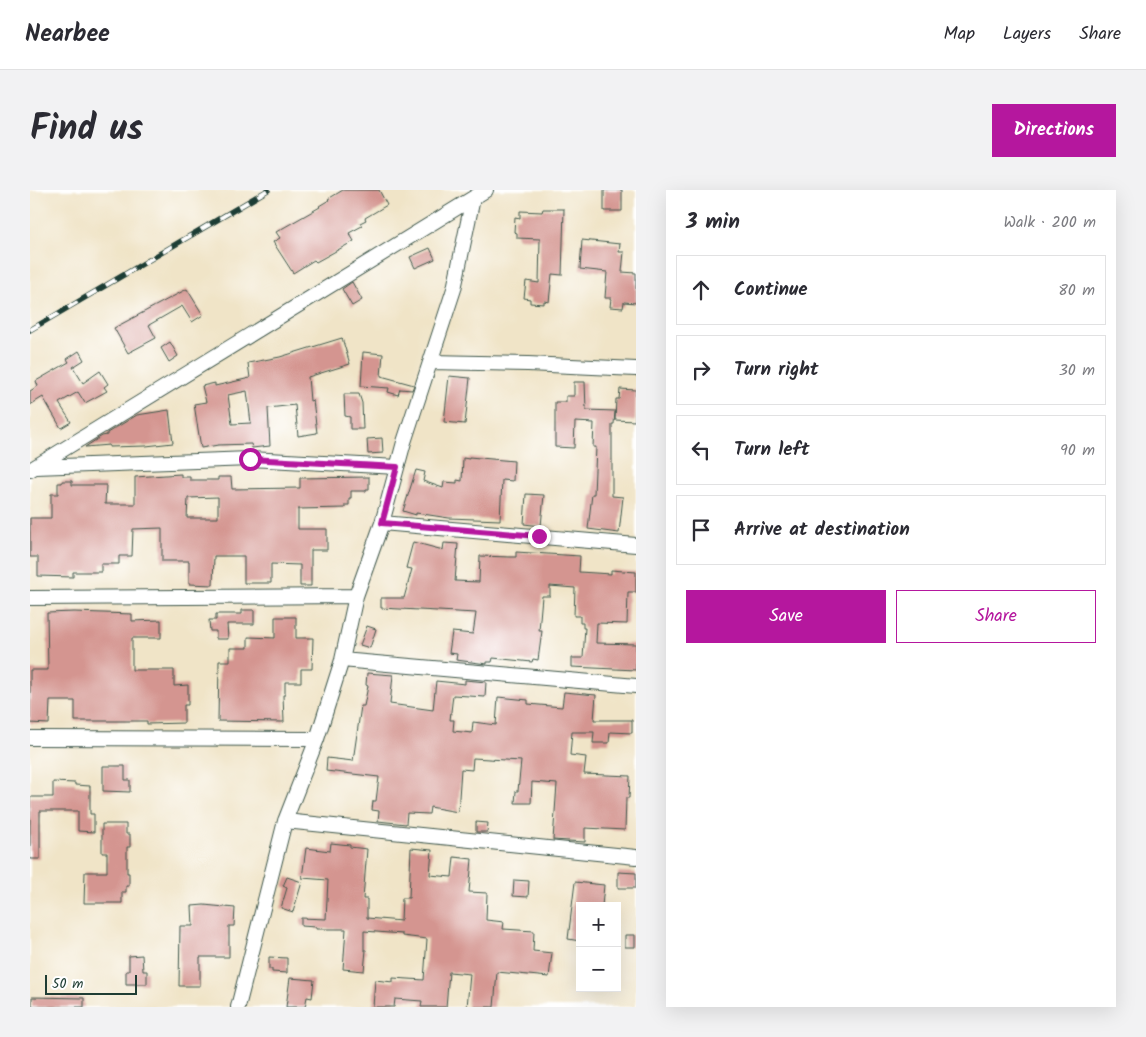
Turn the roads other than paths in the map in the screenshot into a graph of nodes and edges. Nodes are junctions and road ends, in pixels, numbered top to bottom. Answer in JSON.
{"nodes":[{"id":1,"x":486,"y":190,"type":"edge"},
{"id":2,"x":473,"y":198,"type":"junction"},
{"id":3,"x":430,"y":362,"type":"junction"},
{"id":4,"x":636,"y":369,"type":"edge"},
{"id":5,"x":397,"y":467,"type":"junction"},
{"id":6,"x":33,"y":469,"type":"edge"},
{"id":7,"x":382,"y":523,"type":"junction"},
{"id":8,"x":636,"y":545,"type":"edge"},
{"id":9,"x":356,"y":596,"type":"junction"},
{"id":10,"x":30,"y":598,"type":"edge"},
{"id":11,"x":342,"y":660,"type":"junction"},
{"id":12,"x":636,"y":686,"type":"edge"},
{"id":13,"x":30,"y":738,"type":"edge"},
{"id":14,"x":317,"y":739,"type":"junction"},
{"id":15,"x":285,"y":821,"type":"junction"},
{"id":16,"x":636,"y":857,"type":"edge"},
{"id":17,"x":238,"y":1007,"type":"edge"}],
"edges":[{"from":1,"to":2,"type":"street"},
{"from":2,"to":3,"type":"street"},
{"from":2,"to":6,"type":"street"},
{"from":3,"to":4,"type":"street"},
{"from":3,"to":5,"type":"street"},
{"from":5,"to":6,"type":"street"},
{"from":5,"to":7,"type":"street"},
{"from":7,"to":8,"type":"street"},
{"from":7,"to":9,"type":"street"},
{"from":9,"to":10,"type":"street"},
{"from":9,"to":11,"type":"street"},
{"from":11,"to":12,"type":"street"},
{"from":11,"to":14,"type":"street"},
{"from":13,"to":14,"type":"street"},
{"from":14,"to":15,"type":"street"},
{"from":15,"to":16,"type":"street"},
{"from":15,"to":17,"type":"street"}]}
